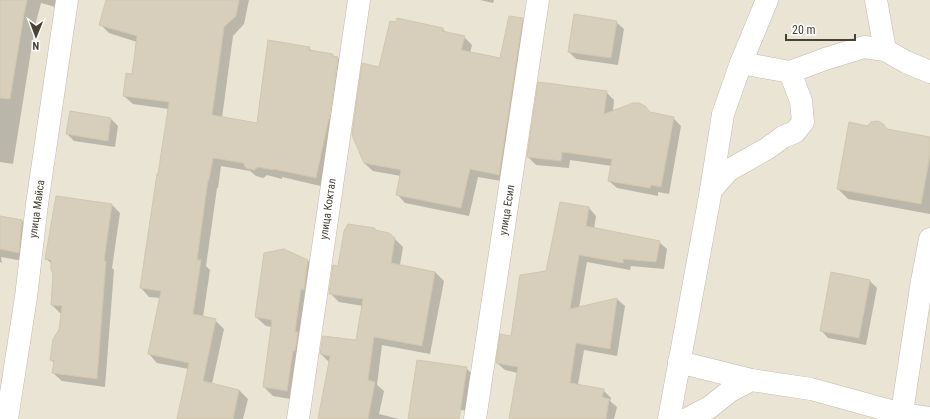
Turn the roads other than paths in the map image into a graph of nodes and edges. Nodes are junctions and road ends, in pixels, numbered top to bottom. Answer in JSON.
{"nodes":[{"id":1,"x":67,"y":0,"type":"edge"},
{"id":2,"x":359,"y":0,"type":"edge"},
{"id":3,"x":538,"y":0,"type":"edge"},
{"id":4,"x":766,"y":0,"type":"edge"},
{"id":5,"x":876,"y":0,"type":"edge"},
{"id":6,"x":885,"y":50,"type":"junction"},
{"id":7,"x":741,"y":63,"type":"junction"},
{"id":8,"x":790,"y":72,"type":"junction"},
{"id":9,"x":930,"y":72,"type":"edge"},
{"id":10,"x":711,"y":190,"type":"junction"},
{"id":11,"x":930,"y":239,"type":"edge"},
{"id":12,"x":679,"y":362,"type":"junction"},
{"id":13,"x":751,"y":380,"type":"junction"},
{"id":14,"x":901,"y":416,"type":"edge"},
{"id":15,"x":930,"y":418,"type":"edge"},
{"id":16,"x":8,"y":419,"type":"edge"},
{"id":17,"x":298,"y":419,"type":"edge"},
{"id":18,"x":476,"y":419,"type":"edge"},
{"id":19,"x":669,"y":419,"type":"edge"},
{"id":20,"x":687,"y":419,"type":"edge"}],
"edges":[{"from":1,"to":16,"type":"street","name":"улица Майса"},
{"from":2,"to":17,"type":"street","name":"улица Коктал"},
{"from":3,"to":18,"type":"street","name":"улица Есил"},
{"from":4,"to":7,"type":"street"},
{"from":5,"to":6,"type":"street"},
{"from":6,"to":8,"type":"street"},
{"from":6,"to":9,"type":"street"},
{"from":7,"to":8,"type":"street"},
{"from":7,"to":10,"type":"street"},
{"from":8,"to":10,"type":"street"},
{"from":10,"to":12,"type":"street"},
{"from":11,"to":14,"type":"street"},
{"from":12,"to":13,"type":"street"},
{"from":12,"to":19,"type":"street"},
{"from":13,"to":14,"type":"street"},
{"from":13,"to":20,"type":"street"},
{"from":14,"to":15,"type":"street"}]}
